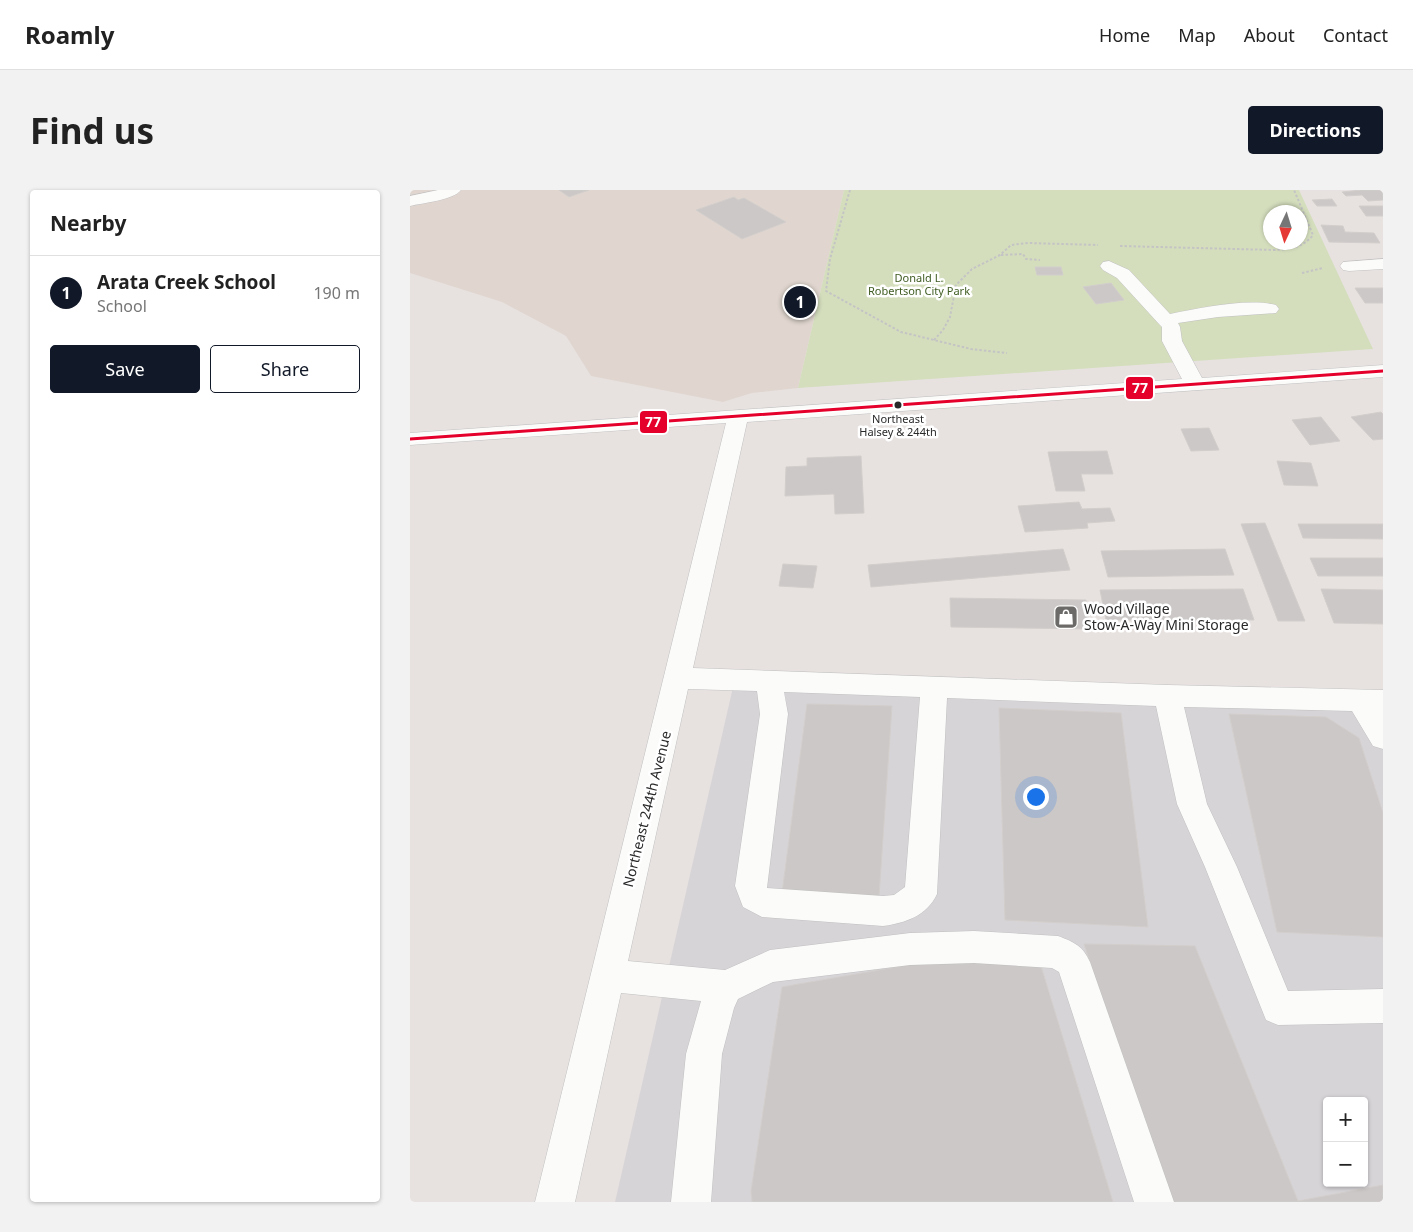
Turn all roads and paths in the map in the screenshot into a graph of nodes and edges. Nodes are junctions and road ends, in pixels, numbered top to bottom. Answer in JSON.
{"nodes":[{"id":1,"x":453,"y":190,"type":"edge"},
{"id":2,"x":850,"y":190,"type":"edge"},
{"id":3,"x":410,"y":201,"type":"edge"},
{"id":4,"x":1000,"y":255,"type":"dead end"},
{"id":5,"x":1040,"y":260,"type":"dead end"},
{"id":6,"x":1383,"y":264,"type":"edge"},
{"id":7,"x":1109,"y":266,"type":"dead end"},
{"id":8,"x":1349,"y":266,"type":"dead end"},
{"id":9,"x":1270,"y":309,"type":"dead end"},
{"id":10,"x":1166,"y":320,"type":"junction"},
{"id":11,"x":1006,"y":353,"type":"dead end"},
{"id":12,"x":1383,"y":371,"type":"edge"},
{"id":13,"x":1195,"y":384,"type":"junction"},
{"id":14,"x":738,"y":417,"type":"junction"},
{"id":15,"x":410,"y":440,"type":"edge"},
{"id":16,"x":679,"y":678,"type":"junction"},
{"id":17,"x":769,"y":682,"type":"junction"},
{"id":18,"x":934,"y":688,"type":"junction"},
{"id":19,"x":1168,"y":696,"type":"junction"},
{"id":20,"x":1371,"y":701,"type":"edge"},
{"id":21,"x":1383,"y":738,"type":"edge"},
{"id":22,"x":607,"y":974,"type":"junction"},
{"id":23,"x":726,"y":987,"type":"junction"},
{"id":24,"x":1383,"y":1006,"type":"edge"},
{"id":25,"x":554,"y":1202,"type":"edge"},
{"id":26,"x":691,"y":1202,"type":"edge"},
{"id":27,"x":1154,"y":1202,"type":"edge"}],
"edges":[{"from":1,"to":3,"type":"street"},
{"from":2,"to":11,"type":"path"},
{"from":4,"to":5,"type":"path"},
{"from":6,"to":8,"type":"street"},
{"from":7,"to":10,"type":"street"},
{"from":9,"to":10,"type":"street"},
{"from":10,"to":13,"type":"street"},
{"from":12,"to":13,"type":"street"},
{"from":13,"to":14,"type":"street"},
{"from":14,"to":15,"type":"street"},
{"from":14,"to":16,"type":"street","name":"Northeast 244th Avenue"},
{"from":16,"to":17,"type":"street"},
{"from":16,"to":22,"type":"street","name":"Northeast 244th Avenue"},
{"from":17,"to":18,"type":"street"},
{"from":17,"to":18,"type":"street"},
{"from":18,"to":19,"type":"street"},
{"from":19,"to":20,"type":"street"},
{"from":19,"to":24,"type":"street"},
{"from":20,"to":21,"type":"street"},
{"from":22,"to":23,"type":"street"},
{"from":22,"to":25,"type":"street","name":"Northeast 244th Avenue"},
{"from":23,"to":26,"type":"street"},
{"from":23,"to":27,"type":"street"}]}
